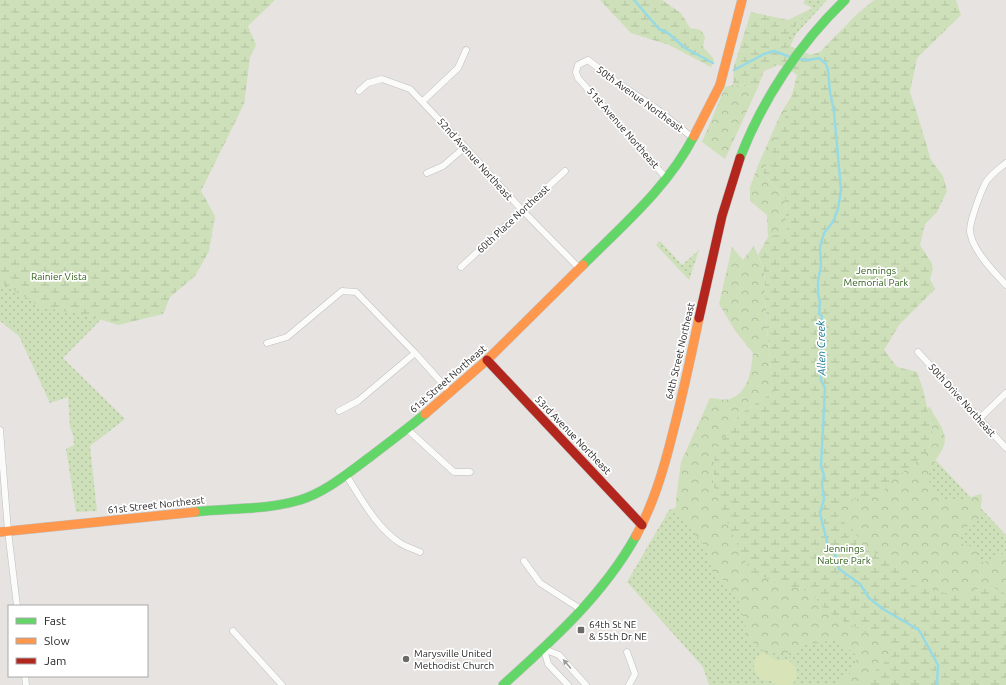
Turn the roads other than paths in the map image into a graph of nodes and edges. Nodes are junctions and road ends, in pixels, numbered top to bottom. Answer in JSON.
{"nodes":[{"id":1,"x":742,"y":0,"type":"edge"},
{"id":2,"x":845,"y":0,"type":"edge"},
{"id":3,"x":466,"y":50,"type":"dead end"},
{"id":4,"x":578,"y":78,"type":"joint"},
{"id":5,"x":359,"y":91,"type":"dead end"},
{"id":6,"x":423,"y":101,"type":"junction"},
{"id":7,"x":693,"y":138,"type":"junction"},
{"id":8,"x":465,"y":147,"type":"junction"},
{"id":9,"x":1006,"y":163,"type":"edge"},
{"id":10,"x":565,"y":171,"type":"dead end"},
{"id":11,"x":427,"y":173,"type":"dead end"},
{"id":12,"x":667,"y":179,"type":"junction"},
{"id":13,"x":522,"y":210,"type":"junction"},
{"id":14,"x":461,"y":267,"type":"dead end"},
{"id":15,"x":580,"y":269,"type":"junction"},
{"id":16,"x":1006,"y":285,"type":"edge"},
{"id":17,"x":267,"y":343,"type":"dead end"},
{"id":18,"x":415,"y":352,"type":"junction"},
{"id":19,"x":918,"y":352,"type":"dead end"},
{"id":20,"x":487,"y":360,"type":"junction"},
{"id":21,"x":450,"y":392,"type":"junction"},
{"id":22,"x":1006,"y":393,"type":"edge"},
{"id":23,"x":339,"y":411,"type":"dead end"},
{"id":24,"x":979,"y":419,"type":"junction"},
{"id":25,"x":407,"y":429,"type":"junction"},
{"id":26,"x":0,"y":430,"type":"edge"},
{"id":27,"x":1006,"y":448,"type":"edge"},
{"id":28,"x":470,"y":472,"type":"dead end"},
{"id":29,"x":346,"y":475,"type":"junction"},
{"id":30,"x":642,"y":525,"type":"junction"},
{"id":31,"x":4,"y":531,"type":"edge"},
{"id":32,"x":420,"y":552,"type":"dead end"},
{"id":33,"x":524,"y":561,"type":"dead end"},
{"id":34,"x":17,"y":605,"type":"edge"},
{"id":35,"x":582,"y":610,"type":"junction"},
{"id":36,"x":233,"y":631,"type":"dead end"},
{"id":37,"x":544,"y":649,"type":"junction"},
{"id":38,"x":628,"y":652,"type":"dead end"},
{"id":39,"x":282,"y":685,"type":"edge"},
{"id":40,"x":503,"y":685,"type":"edge"},
{"id":41,"x":568,"y":685,"type":"edge"},
{"id":42,"x":586,"y":685,"type":"edge"},
{"id":43,"x":629,"y":685,"type":"edge"}],
"edges":[{"from":1,"to":7,"type":"street","name":"61st Street Northeast"},
{"from":2,"to":30,"type":"street","name":"64th Street Northeast"},
{"from":3,"to":6,"type":"street"},
{"from":4,"to":7,"type":"street","name":"50th Avenue Northeast"},
{"from":4,"to":12,"type":"street","name":"51st Avenue Northeast"},
{"from":5,"to":6,"type":"street","name":"52nd Avenue Northeast"},
{"from":6,"to":8,"type":"street","name":"52nd Avenue Northeast"},
{"from":7,"to":12,"type":"street","name":"61st Street Northeast"},
{"from":8,"to":11,"type":"street"},
{"from":8,"to":13,"type":"street","name":"52nd Avenue Northeast"},
{"from":9,"to":16,"type":"street"},
{"from":10,"to":13,"type":"street","name":"60th Place Northeast"},
{"from":12,"to":15,"type":"street","name":"61st Street Northeast"},
{"from":13,"to":14,"type":"street","name":"60th Place Northeast"},
{"from":13,"to":15,"type":"street","name":"52nd Avenue Northeast"},
{"from":15,"to":20,"type":"street","name":"61st Street Northeast"},
{"from":17,"to":18,"type":"street"},
{"from":18,"to":21,"type":"street"},
{"from":18,"to":23,"type":"street"},
{"from":19,"to":24,"type":"street","name":"50th Drive Northeast"},
{"from":20,"to":21,"type":"street","name":"61st Street Northeast"},
{"from":20,"to":30,"type":"street","name":"53rd Avenue Northeast"},
{"from":21,"to":25,"type":"street","name":"61st Street Northeast"},
{"from":22,"to":24,"type":"street"},
{"from":24,"to":27,"type":"street","name":"50th Drive Northeast"},
{"from":25,"to":28,"type":"street"},
{"from":25,"to":29,"type":"street","name":"61st Street Northeast"},
{"from":26,"to":31,"type":"street"},
{"from":29,"to":31,"type":"street","name":"61st Street Northeast"},
{"from":29,"to":32,"type":"street"},
{"from":30,"to":35,"type":"street","name":"64th Street Northeast"},
{"from":31,"to":34,"type":"street"},
{"from":33,"to":35,"type":"street"},
{"from":35,"to":37,"type":"street","name":"64th Street Northeast"},
{"from":36,"to":39,"type":"street"},
{"from":37,"to":40,"type":"street","name":"64th Street Northeast"},
{"from":37,"to":41,"type":"street"},
{"from":42,"to":37,"type":"street","one_way":true},
{"from":38,"to":43,"type":"street"}]}
